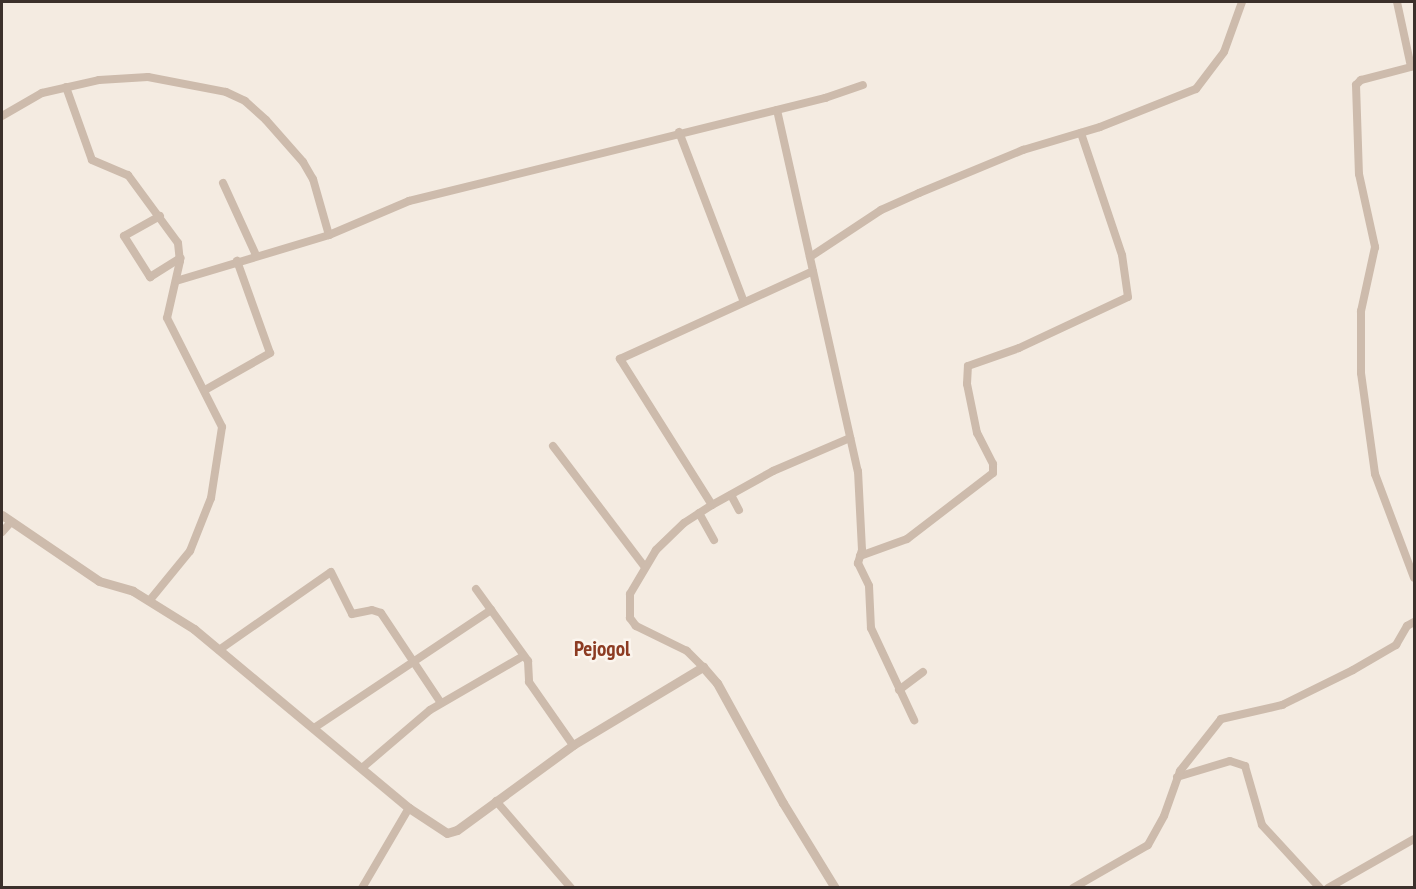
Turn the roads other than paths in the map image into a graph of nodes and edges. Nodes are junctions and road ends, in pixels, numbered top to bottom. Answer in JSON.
{"nodes":[{"id":1,"x":1242,"y":2,"type":"edge"},
{"id":2,"x":1397,"y":2,"type":"edge"},
{"id":3,"x":863,"y":85,"type":"dead end"},
{"id":4,"x":66,"y":87,"type":"junction"},
{"id":5,"x":777,"y":110,"type":"junction"},
{"id":6,"x":2,"y":116,"type":"edge"},
{"id":7,"x":679,"y":132,"type":"junction"},
{"id":8,"x":1081,"y":134,"type":"junction"},
{"id":9,"x":223,"y":183,"type":"dead end"},
{"id":10,"x":160,"y":216,"type":"junction"},
{"id":11,"x":329,"y":235,"type":"junction"},
{"id":12,"x":256,"y":255,"type":"junction"},
{"id":13,"x":810,"y":257,"type":"junction"},
{"id":14,"x":180,"y":258,"type":"junction"},
{"id":15,"x":237,"y":261,"type":"junction"},
{"id":16,"x":813,"y":271,"type":"junction"},
{"id":17,"x":176,"y":281,"type":"junction"},
{"id":18,"x":744,"y":302,"type":"junction"},
{"id":19,"x":205,"y":390,"type":"junction"},
{"id":20,"x":850,"y":438,"type":"junction"},
{"id":21,"x":553,"y":446,"type":"dead end"},
{"id":22,"x":731,"y":495,"type":"junction"},
{"id":23,"x":712,"y":506,"type":"junction"},
{"id":24,"x":739,"y":510,"type":"dead end"},
{"id":25,"x":699,"y":513,"type":"junction"},
{"id":26,"x":2,"y":515,"type":"edge"},
{"id":27,"x":11,"y":522,"type":"junction"},
{"id":28,"x":2,"y":532,"type":"edge"},
{"id":29,"x":714,"y":540,"type":"dead end"},
{"id":30,"x":860,"y":556,"type":"junction"},
{"id":31,"x":645,"y":567,"type":"junction"},
{"id":32,"x":1414,"y":578,"type":"edge"},
{"id":33,"x":476,"y":589,"type":"dead end"},
{"id":34,"x":150,"y":600,"type":"junction"},
{"id":35,"x":491,"y":610,"type":"junction"},
{"id":36,"x":1414,"y":622,"type":"edge"},
{"id":37,"x":219,"y":650,"type":"junction"},
{"id":38,"x":523,"y":656,"type":"junction"},
{"id":39,"x":413,"y":662,"type":"junction"},
{"id":40,"x":703,"y":667,"type":"junction"},
{"id":41,"x":923,"y":672,"type":"dead end"},
{"id":42,"x":899,"y":690,"type":"junction"},
{"id":43,"x":441,"y":703,"type":"junction"},
{"id":44,"x":914,"y":720,"type":"dead end"},
{"id":45,"x":314,"y":728,"type":"junction"},
{"id":46,"x":573,"y":745,"type":"junction"},
{"id":47,"x":362,"y":768,"type":"junction"},
{"id":48,"x":1177,"y":777,"type":"junction"},
{"id":49,"x":496,"y":801,"type":"junction"},
{"id":50,"x":409,"y":808,"type":"junction"},
{"id":51,"x":1414,"y":839,"type":"edge"},
{"id":52,"x":831,"y":886,"type":"edge"},
{"id":53,"x":362,"y":888,"type":"edge"},
{"id":54,"x":571,"y":888,"type":"edge"},
{"id":55,"x":1073,"y":888,"type":"edge"},
{"id":56,"x":1320,"y":888,"type":"edge"},
{"id":57,"x":1328,"y":888,"type":"edge"}],
"edges":[{"from":1,"to":8,"type":"street"},
{"from":2,"to":32,"type":"street"},
{"from":3,"to":5,"type":"street"},
{"from":4,"to":6,"type":"street"},
{"from":4,"to":10,"type":"street"},
{"from":4,"to":11,"type":"street"},
{"from":5,"to":7,"type":"street"},
{"from":5,"to":13,"type":"street"},
{"from":7,"to":11,"type":"street"},
{"from":7,"to":18,"type":"street"},
{"from":8,"to":13,"type":"street"},
{"from":8,"to":30,"type":"street"},
{"from":9,"to":12,"type":"street"},
{"from":10,"to":14,"type":"street"},
{"from":10,"to":14,"type":"street"},
{"from":11,"to":12,"type":"street"},
{"from":12,"to":15,"type":"street"},
{"from":13,"to":16,"type":"street"},
{"from":14,"to":17,"type":"street"},
{"from":15,"to":17,"type":"street"},
{"from":15,"to":19,"type":"street"},
{"from":16,"to":18,"type":"street"},
{"from":16,"to":20,"type":"street"},
{"from":17,"to":19,"type":"street"},
{"from":18,"to":23,"type":"street"},
{"from":19,"to":34,"type":"street"},
{"from":20,"to":22,"type":"street"},
{"from":20,"to":30,"type":"street"},
{"from":21,"to":31,"type":"street"},
{"from":22,"to":23,"type":"street"},
{"from":22,"to":24,"type":"street"},
{"from":23,"to":25,"type":"street"},
{"from":25,"to":29,"type":"street"},
{"from":25,"to":31,"type":"street"},
{"from":26,"to":27,"type":"street"},
{"from":27,"to":28,"type":"street"},
{"from":27,"to":34,"type":"street"},
{"from":30,"to":42,"type":"street"},
{"from":31,"to":40,"type":"street"},
{"from":33,"to":35,"type":"street"},
{"from":34,"to":37,"type":"street"},
{"from":35,"to":38,"type":"street"},
{"from":35,"to":39,"type":"street"},
{"from":36,"to":48,"type":"street"},
{"from":37,"to":39,"type":"street"},
{"from":37,"to":45,"type":"street"},
{"from":38,"to":43,"type":"street"},
{"from":38,"to":46,"type":"street"},
{"from":39,"to":43,"type":"street"},
{"from":39,"to":45,"type":"street"},
{"from":40,"to":46,"type":"street"},
{"from":40,"to":52,"type":"street"},
{"from":41,"to":42,"type":"street"},
{"from":42,"to":44,"type":"street"},
{"from":43,"to":47,"type":"street"},
{"from":45,"to":47,"type":"street"},
{"from":46,"to":49,"type":"street"},
{"from":47,"to":50,"type":"street"},
{"from":48,"to":55,"type":"street"},
{"from":48,"to":56,"type":"street"},
{"from":49,"to":50,"type":"street"},
{"from":49,"to":54,"type":"street"},
{"from":50,"to":53,"type":"street"},
{"from":51,"to":57,"type":"street"}]}
